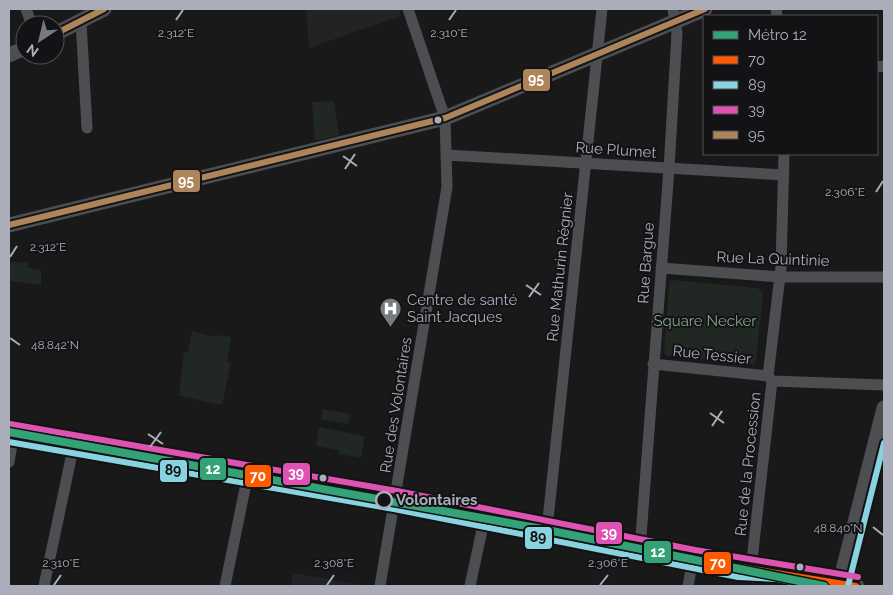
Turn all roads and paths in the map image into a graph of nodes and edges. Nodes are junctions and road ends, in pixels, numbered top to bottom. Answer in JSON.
{"nodes":[{"id":1,"x":104,"y":9,"type":"edge"},
{"id":2,"x":408,"y":9,"type":"edge"},
{"id":3,"x":602,"y":9,"type":"edge"},
{"id":4,"x":705,"y":9,"type":"edge"},
{"id":5,"x":675,"y":15,"type":"edge"},
{"id":6,"x":81,"y":22,"type":"junction"},
{"id":7,"x":65,"y":29,"type":"edge"},
{"id":8,"x":596,"y":56,"type":"junction"},
{"id":9,"x":445,"y":118,"type":"junction"},
{"id":10,"x":87,"y":128,"type":"dead end"},
{"id":11,"x":446,"y":155,"type":"junction"},
{"id":12,"x":784,"y":155,"type":"edge"},
{"id":13,"x":586,"y":163,"type":"junction"},
{"id":14,"x":669,"y":169,"type":"junction"},
{"id":15,"x":784,"y":175,"type":"junction"},
{"id":16,"x":9,"y":225,"type":"edge"},
{"id":17,"x":661,"y":268,"type":"junction"},
{"id":18,"x":780,"y":277,"type":"junction"},
{"id":19,"x":884,"y":277,"type":"edge"},
{"id":20,"x":654,"y":364,"type":"junction"},
{"id":21,"x":770,"y":378,"type":"junction"},
{"id":22,"x":884,"y":385,"type":"edge"},
{"id":23,"x":884,"y":408,"type":"edge"},
{"id":24,"x":11,"y":433,"type":"edge"},
{"id":25,"x":74,"y":444,"type":"junction"},
{"id":26,"x":9,"y":462,"type":"edge"},
{"id":27,"x":248,"y":474,"type":"junction"},
{"id":28,"x":396,"y":500,"type":"junction"},
{"id":29,"x":484,"y":516,"type":"junction"},
{"id":30,"x":547,"y":529,"type":"junction"},
{"id":31,"x":640,"y":549,"type":"junction"},
{"id":32,"x":693,"y":559,"type":"junction"},
{"id":33,"x":751,"y":569,"type":"junction"},
{"id":34,"x":839,"y":584,"type":"edge"},
{"id":35,"x":44,"y":586,"type":"edge"},
{"id":36,"x":225,"y":586,"type":"edge"},
{"id":37,"x":380,"y":586,"type":"edge"},
{"id":38,"x":470,"y":586,"type":"edge"},
{"id":39,"x":688,"y":586,"type":"edge"},
{"id":40,"x":856,"y":586,"type":"edge"}],
"edges":[{"from":1,"to":6,"type":"street"},
{"from":2,"to":9,"type":"street","name":"Rue des Volontaires"},
{"from":3,"to":8,"type":"street","name":"Rue Mathurin Régnier"},
{"from":4,"to":5,"type":"street"},
{"from":5,"to":8,"type":"street"},
{"from":5,"to":14,"type":"street","name":"Rue Bargue"},
{"from":6,"to":7,"type":"street"},
{"from":6,"to":10,"type":"street"},
{"from":8,"to":9,"type":"street"},
{"from":8,"to":13,"type":"street","name":"Rue Mathurin Régnier"},
{"from":9,"to":11,"type":"street","name":"Rue des Volontaires"},
{"from":9,"to":16,"type":"street"},
{"from":11,"to":13,"type":"street","name":"Rue Plumet"},
{"from":11,"to":28,"type":"street","name":"Rue des Volontaires"},
{"from":12,"to":15,"type":"street","name":"Rue de la Procession"},
{"from":13,"to":14,"type":"street","name":"Rue Plumet"},
{"from":13,"to":30,"type":"street","name":"Rue Mathurin Régnier"},
{"from":14,"to":15,"type":"street","name":"Rue Plumet"},
{"from":14,"to":17,"type":"street","name":"Rue Bargue"},
{"from":15,"to":18,"type":"street","name":"Rue de la Procession"},
{"from":17,"to":18,"type":"street","name":"Rue La Quintinie"},
{"from":17,"to":20,"type":"street","name":"Rue Bargue"},
{"from":18,"to":19,"type":"street","name":"Rue La Quintinie"},
{"from":18,"to":21,"type":"street","name":"Rue de la Procession"},
{"from":20,"to":21,"type":"street","name":"Rue Tessier"},
{"from":20,"to":31,"type":"street","name":"Rue Bargue"},
{"from":21,"to":22,"type":"street","name":"Rue Tessier"},
{"from":21,"to":33,"type":"street","name":"Rue de la Procession"},
{"from":23,"to":34,"type":"street"},
{"from":24,"to":25,"type":"main road"},
{"from":24,"to":26,"type":"street"},
{"from":25,"to":27,"type":"main road"},
{"from":25,"to":35,"type":"street"},
{"from":27,"to":28,"type":"main road"},
{"from":27,"to":36,"type":"street"},
{"from":28,"to":29,"type":"main road"},
{"from":28,"to":37,"type":"street","name":"Rue des Volontaires"},
{"from":29,"to":30,"type":"main road"},
{"from":29,"to":38,"type":"street"},
{"from":30,"to":31,"type":"main road"},
{"from":31,"to":32,"type":"main road"},
{"from":32,"to":33,"type":"main road"},
{"from":32,"to":39,"type":"street"},
{"from":33,"to":34,"type":"main road"},
{"from":34,"to":40,"type":"main road"}]}
